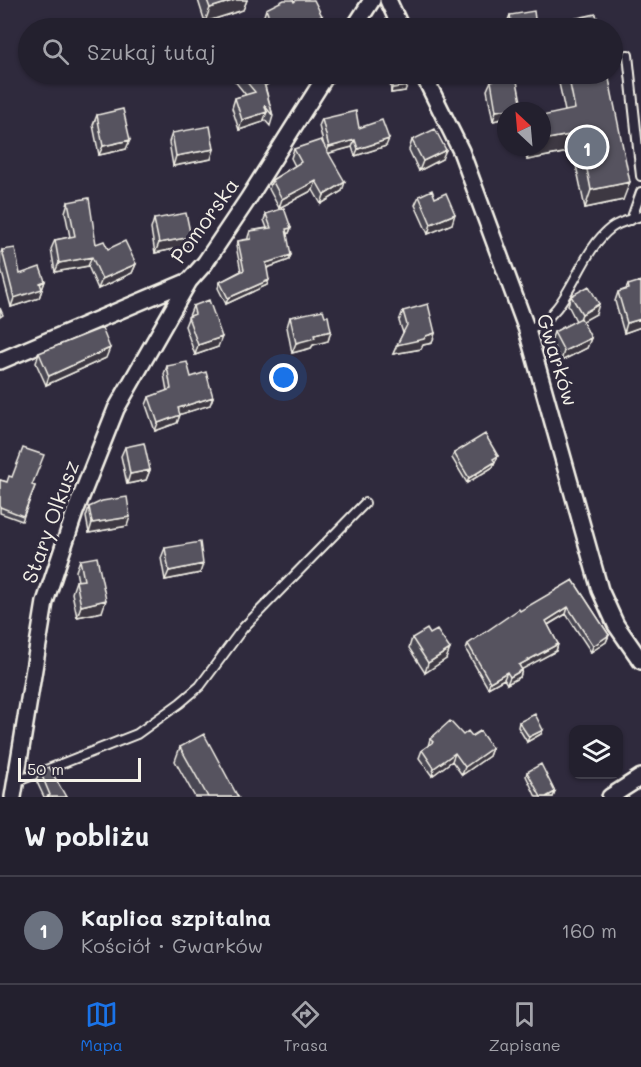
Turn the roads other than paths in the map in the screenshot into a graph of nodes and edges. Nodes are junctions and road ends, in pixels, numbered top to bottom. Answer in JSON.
{"nodes":[{"id":1,"x":372,"y":0,"type":"edge"},
{"id":2,"x":388,"y":0,"type":"edge"},
{"id":3,"x":360,"y":18,"type":"edge"},
{"id":4,"x":396,"y":18,"type":"edge"},
{"id":5,"x":628,"y":55,"type":"dead end"},
{"id":6,"x":321,"y":84,"type":"edge"},
{"id":7,"x":428,"y":84,"type":"edge"},
{"id":8,"x":641,"y":176,"type":"edge"},
{"id":9,"x":641,"y":192,"type":"edge"},
{"id":10,"x":641,"y":216,"type":"edge"},
{"id":11,"x":631,"y":220,"type":"junction"},
{"id":12,"x":189,"y":281,"type":"junction"},
{"id":13,"x":527,"y":330,"type":"junction"},
{"id":14,"x":0,"y":361,"type":"edge"},
{"id":15,"x":365,"y":503,"type":"dead end"},
{"id":16,"x":641,"y":661,"type":"edge"},
{"id":17,"x":641,"y":777,"type":"edge"},
{"id":18,"x":18,"y":781,"type":"junction"},
{"id":19,"x":14,"y":797,"type":"edge"},
{"id":20,"x":610,"y":797,"type":"edge"}],
"edges":[{"from":1,"to":3,"type":"street"},
{"from":2,"to":4,"type":"street"},
{"from":5,"to":8,"type":"lane"},
{"from":6,"to":12,"type":"street","name":"Pomorska"},
{"from":7,"to":13,"type":"street","name":"Gwarków"},
{"from":9,"to":11,"type":"lane"},
{"from":10,"to":11,"type":"lane"},
{"from":11,"to":13,"type":"lane"},
{"from":12,"to":14,"type":"street","name":"Pomorska"},
{"from":12,"to":18,"type":"street","name":"Stary Olkusz"},
{"from":13,"to":16,"type":"street","name":"Gwarków"},
{"from":15,"to":18,"type":"lane"},
{"from":17,"to":20,"type":"street"},
{"from":18,"to":19,"type":"street","name":"Stary Olkusz"}]}
